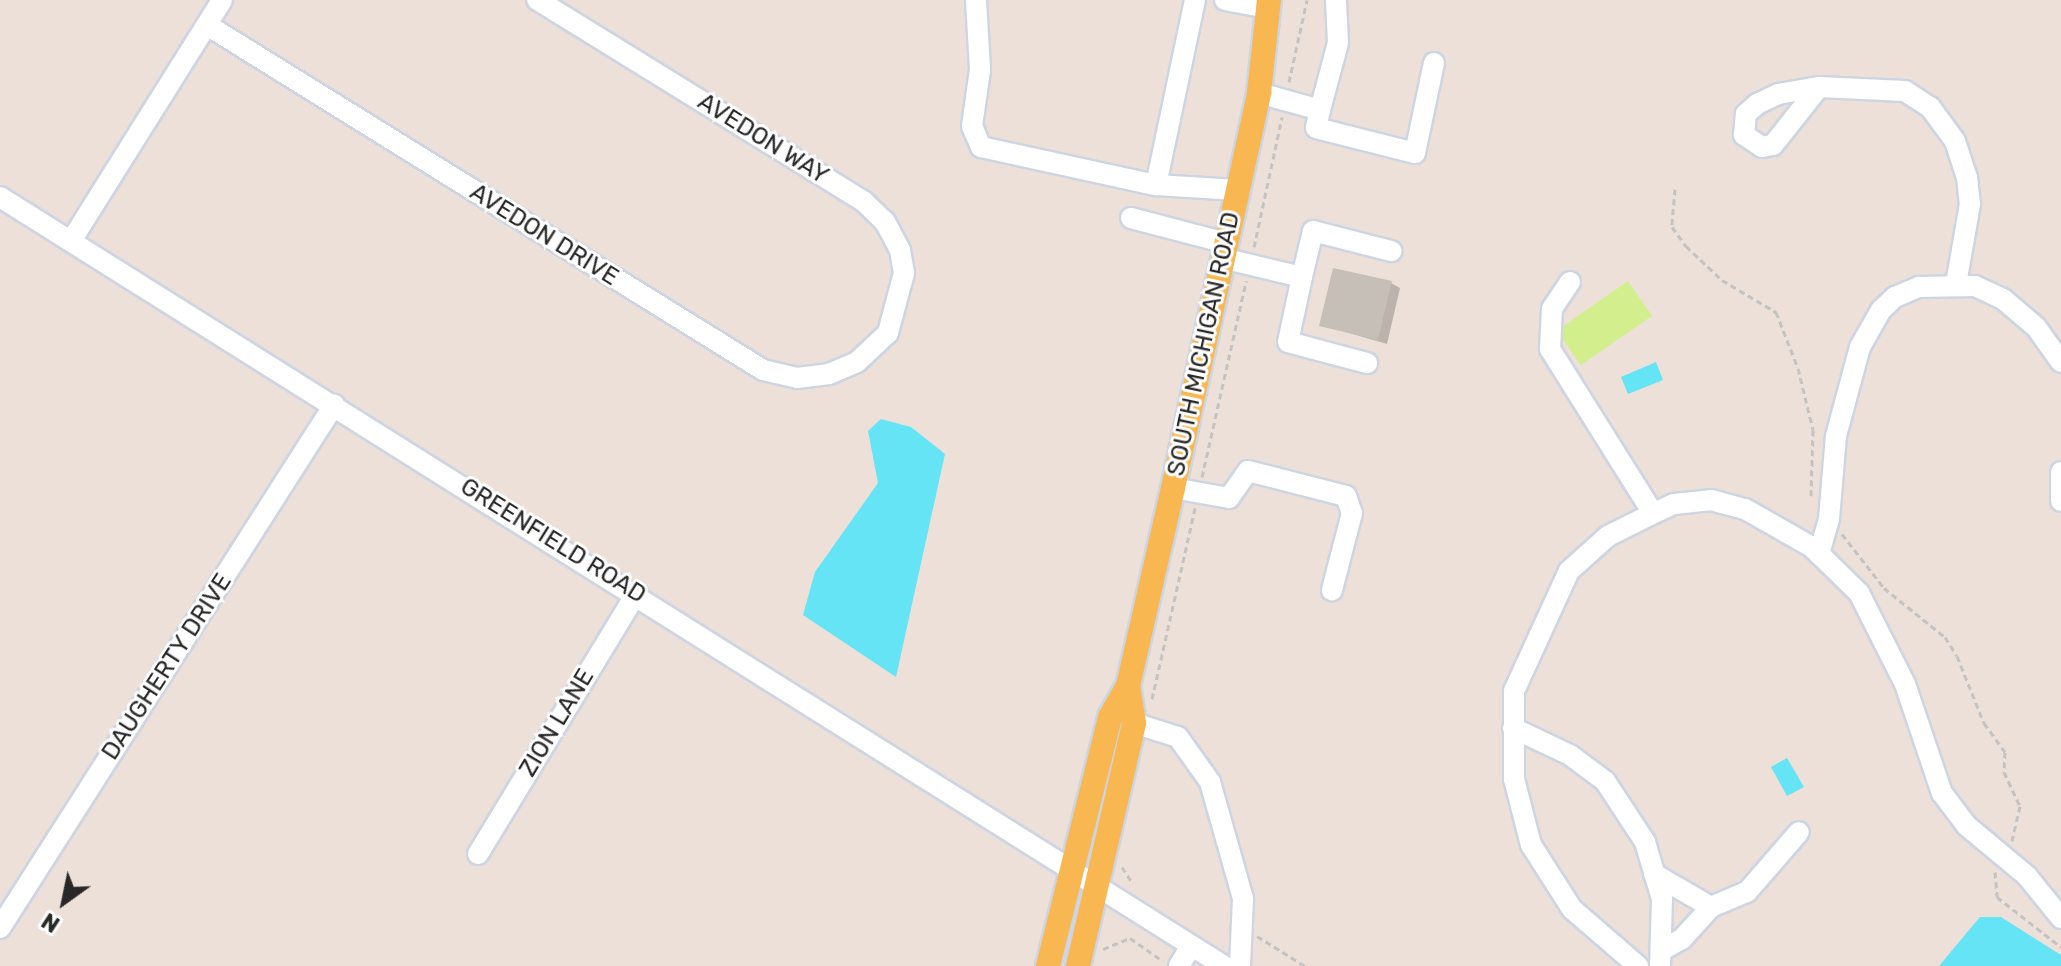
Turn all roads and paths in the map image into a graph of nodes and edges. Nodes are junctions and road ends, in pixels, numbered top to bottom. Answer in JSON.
{"nodes":[{"id":1,"x":222,"y":0,"type":"edge"},
{"id":2,"x":537,"y":0,"type":"edge"},
{"id":3,"x":976,"y":0,"type":"edge"},
{"id":4,"x":1195,"y":0,"type":"edge"},
{"id":5,"x":1225,"y":0,"type":"edge"},
{"id":6,"x":1307,"y":0,"type":"edge"},
{"id":7,"x":1336,"y":0,"type":"edge"},
{"id":8,"x":1268,"y":4,"type":"edge"},
{"id":9,"x":207,"y":25,"type":"junction"},
{"id":10,"x":1434,"y":63,"type":"dead end"},
{"id":11,"x":1819,"y":87,"type":"dead end"},
{"id":12,"x":1259,"y":93,"type":"junction"},
{"id":13,"x":1286,"y":100,"type":"junction"},
{"id":14,"x":1320,"y":110,"type":"junction"},
{"id":15,"x":1156,"y":185,"type":"junction"},
{"id":16,"x":1675,"y":189,"type":"dead end"},
{"id":17,"x":1237,"y":190,"type":"junction"},
{"id":18,"x":3,"y":199,"type":"edge"},
{"id":19,"x":1131,"y":218,"type":"dead end"},
{"id":20,"x":71,"y":241,"type":"junction"},
{"id":21,"x":1224,"y":251,"type":"junction"},
{"id":22,"x":1391,"y":251,"type":"dead end"},
{"id":23,"x":1250,"y":264,"type":"junction"},
{"id":24,"x":1302,"y":277,"type":"junction"},
{"id":25,"x":1570,"y":282,"type":"dead end"},
{"id":26,"x":1956,"y":284,"type":"junction"},
{"id":27,"x":888,"y":333,"type":"joint"},
{"id":28,"x":2061,"y":362,"type":"edge"},
{"id":29,"x":1367,"y":363,"type":"dead end"},
{"id":30,"x":334,"y":405,"type":"junction"},
{"id":31,"x":2061,"y":472,"type":"edge"},
{"id":32,"x":1173,"y":488,"type":"junction"},
{"id":33,"x":1198,"y":492,"type":"junction"},
{"id":34,"x":2061,"y":501,"type":"edge"},
{"id":35,"x":1653,"y":513,"type":"junction"},
{"id":36,"x":1829,"y":519,"type":"junction"},
{"id":37,"x":1819,"y":554,"type":"junction"},
{"id":38,"x":1332,"y":590,"type":"dead end"},
{"id":39,"x":637,"y":593,"type":"junction"},
{"id":40,"x":1128,"y":686,"type":"junction"},
{"id":41,"x":1140,"y":725,"type":"junction"},
{"id":42,"x":1513,"y":728,"type":"junction"},
{"id":43,"x":1799,"y":832,"type":"dead end"},
{"id":44,"x":478,"y":854,"type":"dead end"},
{"id":45,"x":2004,"y":856,"type":"junction"},
{"id":46,"x":1121,"y":863,"type":"dead end"},
{"id":47,"x":1070,"y":868,"type":"junction"},
{"id":48,"x":1654,"y":874,"type":"junction"},
{"id":49,"x":1133,"y":884,"type":"dead end"},
{"id":50,"x":1097,"y":885,"type":"junction"},
{"id":51,"x":1711,"y":907,"type":"junction"},
{"id":52,"x":2061,"y":918,"type":"edge"},
{"id":53,"x":1241,"y":926,"type":"junction"},
{"id":54,"x":0,"y":928,"type":"edge"},
{"id":55,"x":1191,"y":946,"type":"junction"},
{"id":56,"x":2061,"y":947,"type":"edge"},
{"id":57,"x":1661,"y":958,"type":"edge"},
{"id":58,"x":1088,"y":960,"type":"edge"},
{"id":59,"x":1170,"y":965,"type":"edge"},
{"id":60,"x":1048,"y":966,"type":"edge"},
{"id":61,"x":1179,"y":966,"type":"edge"},
{"id":62,"x":1224,"y":966,"type":"edge"},
{"id":63,"x":1240,"y":966,"type":"edge"},
{"id":64,"x":1305,"y":966,"type":"edge"},
{"id":65,"x":1638,"y":966,"type":"edge"}],
"edges":[{"from":1,"to":9,"type":"street"},
{"from":2,"to":27,"type":"street","name":"AVEDON WAY"},
{"from":3,"to":15,"type":"street"},
{"from":4,"to":15,"type":"street"},
{"from":5,"to":8,"type":"street"},
{"from":6,"to":13,"type":"path"},
{"from":7,"to":14,"type":"street"},
{"from":8,"to":12,"type":"main road","name":"SOUTH MICHIGAN ROAD"},
{"from":9,"to":20,"type":"street"},
{"from":9,"to":27,"type":"street","name":"AVEDON DRIVE"},
{"from":10,"to":14,"type":"street"},
{"from":11,"to":26,"type":"street"},
{"from":12,"to":13,"type":"street"},
{"from":12,"to":17,"type":"main road","name":"SOUTH MICHIGAN ROAD"},
{"from":13,"to":14,"type":"street"},
{"from":13,"to":23,"type":"path"},
{"from":15,"to":17,"type":"street"},
{"from":16,"to":36,"type":"path"},
{"from":17,"to":21,"type":"main road","name":"SOUTH MICHIGAN ROAD"},
{"from":18,"to":20,"type":"street","name":"GREENFIELD ROAD"},
{"from":19,"to":21,"type":"street"},
{"from":20,"to":30,"type":"street","name":"GREENFIELD ROAD"},
{"from":21,"to":23,"type":"street"},
{"from":21,"to":32,"type":"main road","name":"SOUTH MICHIGAN ROAD"},
{"from":22,"to":24,"type":"street"},
{"from":23,"to":24,"type":"street"},
{"from":23,"to":33,"type":"path"},
{"from":24,"to":29,"type":"street"},
{"from":25,"to":35,"type":"street"},
{"from":26,"to":28,"type":"street"},
{"from":26,"to":36,"type":"street"},
{"from":30,"to":39,"type":"street","name":"GREENFIELD ROAD"},
{"from":30,"to":54,"type":"street","name":"DAUGHERTY DRIVE"},
{"from":31,"to":34,"type":"street"},
{"from":32,"to":33,"type":"street"},
{"from":32,"to":40,"type":"main road","name":"SOUTH MICHIGAN ROAD"},
{"from":33,"to":38,"type":"street"},
{"from":33,"to":41,"type":"path"},
{"from":35,"to":37,"type":"street"},
{"from":35,"to":42,"type":"street"},
{"from":36,"to":37,"type":"street"},
{"from":36,"to":45,"type":"path"},
{"from":37,"to":45,"type":"street"},
{"from":39,"to":44,"type":"street","name":"ZION LANE"},
{"from":39,"to":47,"type":"street","name":"GREENFIELD ROAD"},
{"from":40,"to":41,"type":"main road","name":"SOUTH MICHIGAN ROAD"},
{"from":40,"to":47,"type":"main road","name":"SOUTH MICHIGAN ROAD"},
{"from":41,"to":50,"type":"main road","name":"SOUTH MICHIGAN ROAD"},
{"from":41,"to":53,"type":"street"},
{"from":42,"to":48,"type":"street"},
{"from":42,"to":65,"type":"street"},
{"from":43,"to":51,"type":"street"},
{"from":45,"to":52,"type":"street"},
{"from":45,"to":56,"type":"path"},
{"from":46,"to":49,"type":"path"},
{"from":47,"to":50,"type":"street","name":"GREENFIELD ROAD"},
{"from":47,"to":60,"type":"main road","name":"SOUTH MICHIGAN ROAD"},
{"from":48,"to":51,"type":"street"},
{"from":48,"to":57,"type":"street"},
{"from":50,"to":55,"type":"street","name":"GREENFIELD ROAD"},
{"from":50,"to":58,"type":"main road","name":"SOUTH MICHIGAN ROAD"},
{"from":51,"to":57,"type":"street"},
{"from":53,"to":63,"type":"street"},
{"from":53,"to":64,"type":"path"},
{"from":55,"to":61,"type":"street"},
{"from":55,"to":62,"type":"street","name":"GREENFIELD ROAD"},
{"from":58,"to":59,"type":"path"}]}
